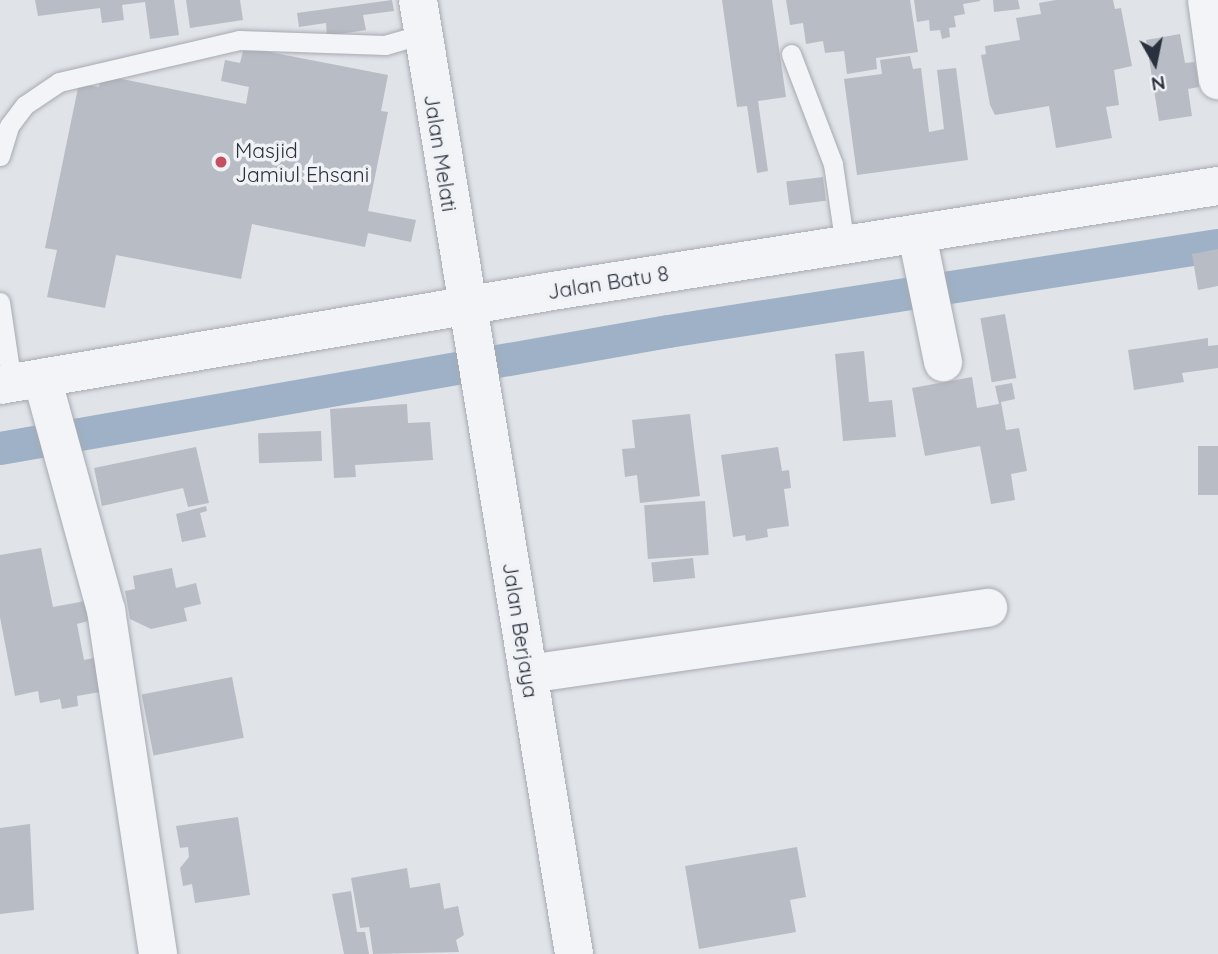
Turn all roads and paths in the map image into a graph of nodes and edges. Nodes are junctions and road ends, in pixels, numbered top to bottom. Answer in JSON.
{"nodes":[{"id":1,"x":1207,"y":0,"type":"edge"},
{"id":2,"x":420,"y":17,"type":"edge"},
{"id":3,"x":791,"y":54,"type":"dead end"},
{"id":4,"x":1218,"y":80,"type":"edge"},
{"id":5,"x":0,"y":156,"type":"edge"},
{"id":6,"x":1218,"y":186,"type":"edge"},
{"id":7,"x":917,"y":235,"type":"junction"},
{"id":8,"x":845,"y":246,"type":"junction"},
{"id":9,"x":0,"y":302,"type":"edge"},
{"id":10,"x":465,"y":306,"type":"junction"},
{"id":11,"x":941,"y":351,"type":"dead end"},
{"id":12,"x":18,"y":382,"type":"edge"},
{"id":13,"x":988,"y":608,"type":"dead end"},
{"id":14,"x":528,"y":674,"type":"junction"},
{"id":15,"x":158,"y":954,"type":"edge"},
{"id":16,"x":574,"y":954,"type":"edge"}],
"edges":[{"from":1,"to":4,"type":"street"},
{"from":2,"to":5,"type":"lane"},
{"from":2,"to":10,"type":"street","name":"Jalan Melati"},
{"from":3,"to":8,"type":"lane"},
{"from":6,"to":7,"type":"street","name":"Jalan Batu 8"},
{"from":7,"to":8,"type":"street","name":"Jalan Batu 8"},
{"from":7,"to":11,"type":"street"},
{"from":8,"to":10,"type":"street","name":"Jalan Batu 8"},
{"from":9,"to":12,"type":"lane"},
{"from":10,"to":12,"type":"street","name":"Jalan Batu 8"},
{"from":10,"to":14,"type":"street","name":"Jalan Berjaya"},
{"from":12,"to":15,"type":"street"},
{"from":13,"to":14,"type":"street"},
{"from":14,"to":16,"type":"street","name":"Jalan Berjaya"}]}
